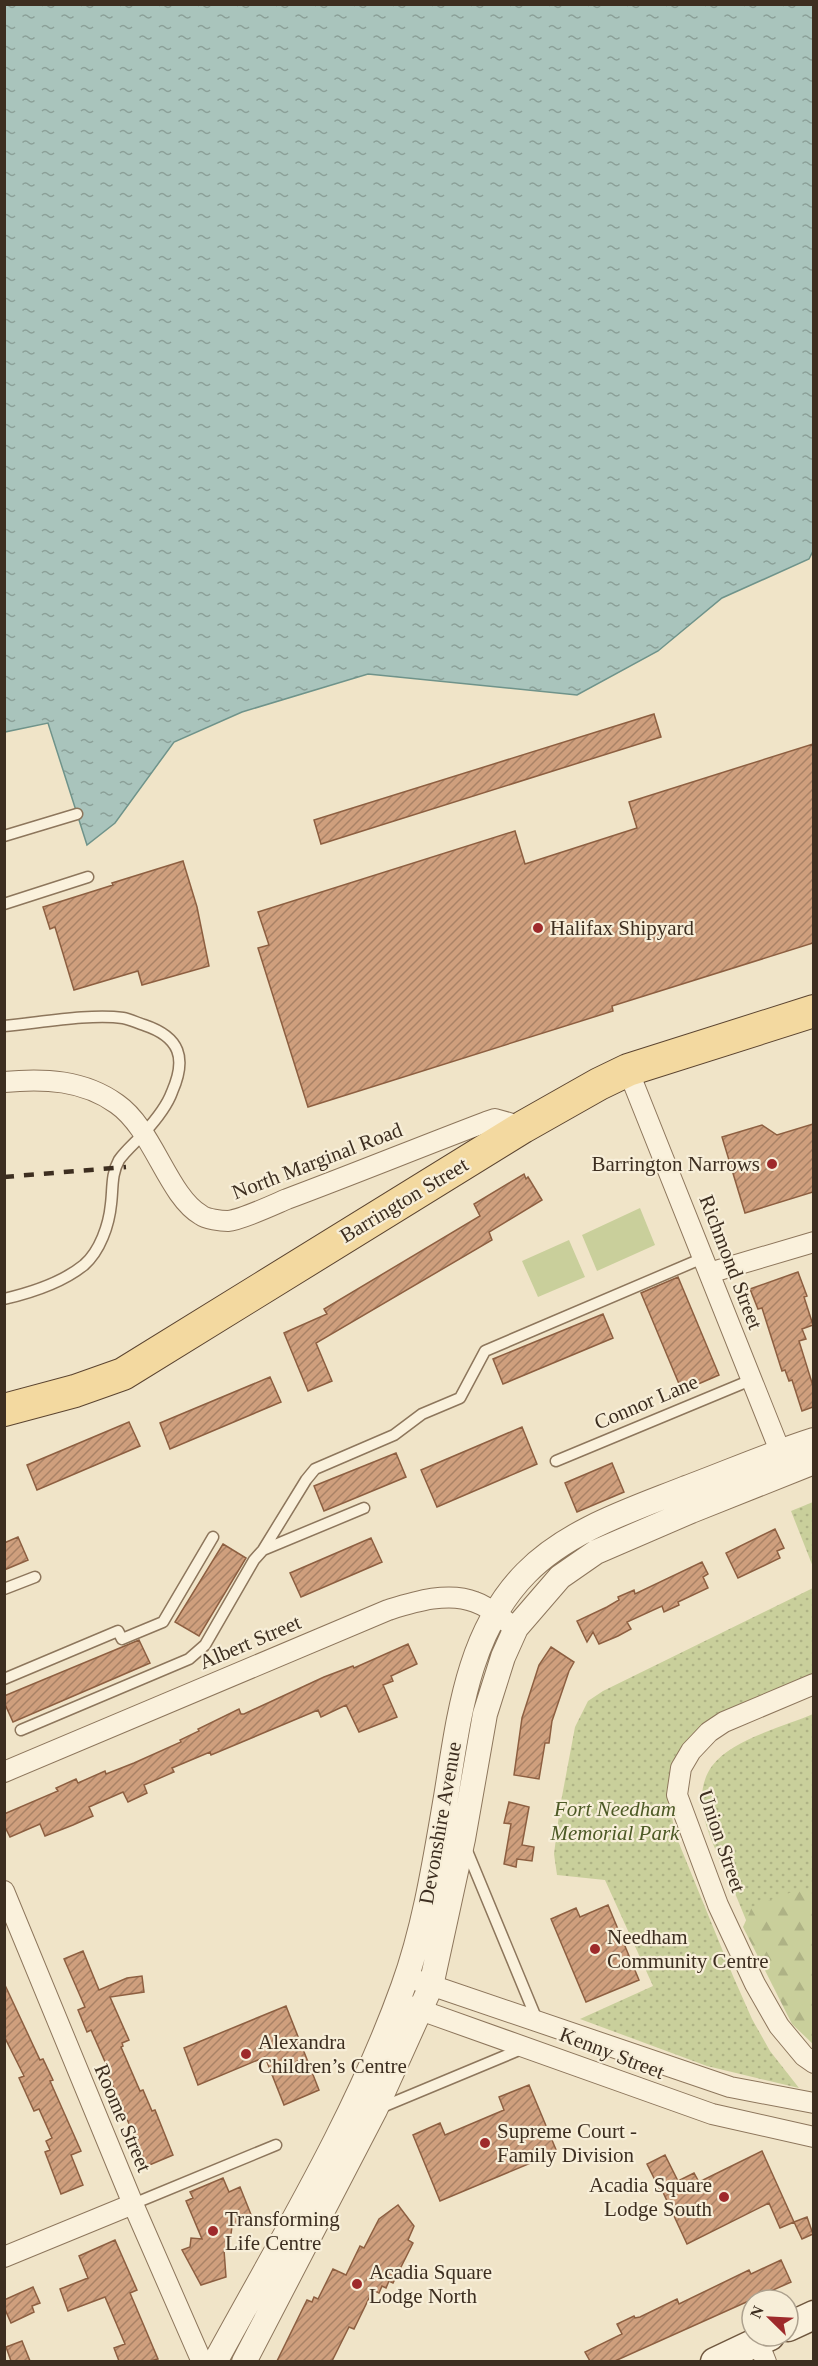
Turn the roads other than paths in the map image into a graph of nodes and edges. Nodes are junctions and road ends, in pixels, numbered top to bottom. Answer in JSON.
{"nodes":[{"id":1,"x":77,"y":814,"type":"dead end"},
{"id":2,"x":4,"y":837,"type":"edge"},
{"id":3,"x":88,"y":878,"type":"dead end"},
{"id":4,"x":4,"y":904,"type":"edge"},
{"id":5,"x":813,"y":1011,"type":"edge"},
{"id":6,"x":4,"y":1026,"type":"edge"},
{"id":7,"x":628,"y":1070,"type":"junction"},
{"id":8,"x":4,"y":1082,"type":"edge"},
{"id":9,"x":523,"y":1127,"type":"junction"},
{"id":10,"x":145,"y":1133,"type":"junction"},
{"id":11,"x":813,"y":1242,"type":"edge"},
{"id":12,"x":706,"y":1265,"type":"junction"},
{"id":13,"x":4,"y":1299,"type":"edge"},
{"id":14,"x":751,"y":1380,"type":"junction"},
{"id":15,"x":4,"y":1410,"type":"edge"},
{"id":16,"x":813,"y":1440,"type":"edge"},
{"id":17,"x":556,"y":1461,"type":"dead end"},
{"id":18,"x":784,"y":1461,"type":"junction"},
{"id":19,"x":813,"y":1462,"type":"edge"},
{"id":20,"x":364,"y":1508,"type":"dead end"},
{"id":21,"x":213,"y":1537,"type":"dead end"},
{"id":22,"x":263,"y":1550,"type":"junction"},
{"id":23,"x":35,"y":1577,"type":"dead end"},
{"id":24,"x":4,"y":1588,"type":"edge"},
{"id":25,"x":495,"y":1613,"type":"junction"},
{"id":26,"x":516,"y":1628,"type":"junction"},
{"id":27,"x":4,"y":1679,"type":"edge"},
{"id":28,"x":813,"y":1684,"type":"edge"},
{"id":29,"x":21,"y":1730,"type":"dead end"},
{"id":30,"x":4,"y":1772,"type":"edge"},
{"id":31,"x":463,"y":1839,"type":"junction"},
{"id":32,"x":4,"y":1891,"type":"edge"},
{"id":33,"x":10,"y":1919,"type":"edge"},
{"id":34,"x":407,"y":1977,"type":"junction"},
{"id":35,"x":431,"y":1986,"type":"junction"},
{"id":36,"x":397,"y":2002,"type":"junction"},
{"id":37,"x":422,"y":2010,"type":"junction"},
{"id":38,"x":537,"y":2020,"type":"junction"},
{"id":39,"x":527,"y":2047,"type":"junction"},
{"id":40,"x":813,"y":2063,"type":"edge"},
{"id":41,"x":813,"y":2103,"type":"edge"},
{"id":42,"x":375,"y":2110,"type":"junction"},
{"id":43,"x":813,"y":2137,"type":"edge"},
{"id":44,"x":276,"y":2145,"type":"dead end"},
{"id":45,"x":133,"y":2204,"type":"junction"},
{"id":46,"x":4,"y":2258,"type":"edge"},
{"id":47,"x":758,"y":2348,"type":"edge"},
{"id":48,"x":202,"y":2361,"type":"edge"},
{"id":49,"x":215,"y":2361,"type":"edge"},
{"id":50,"x":244,"y":2361,"type":"edge"},
{"id":51,"x":715,"y":2361,"type":"edge"}],
"edges":[{"from":1,"to":2,"type":"lane"},
{"from":3,"to":4,"type":"lane"},
{"from":5,"to":7,"type":"main road","name":"Barrington Street"},
{"from":6,"to":10,"type":"lane"},
{"from":7,"to":9,"type":"main road","name":"Barrington Street"},
{"from":7,"to":12,"type":"street","name":"Richmond Street"},
{"from":8,"to":10,"type":"street","name":"North Marginal Road"},
{"from":9,"to":10,"type":"street","name":"North Marginal Road"},
{"from":9,"to":15,"type":"main road","name":"Barrington Street"},
{"from":10,"to":13,"type":"lane"},
{"from":11,"to":12,"type":"street"},
{"from":12,"to":14,"type":"street","name":"Richmond Street"},
{"from":12,"to":22,"type":"lane"},
{"from":14,"to":17,"type":"lane","name":"Connor Lane"},
{"from":14,"to":18,"type":"street","name":"Richmond Street"},
{"from":16,"to":18,"type":"street","name":"Devonshire Avenue"},
{"from":18,"to":19,"type":"street","name":"Devonshire Avenue"},
{"from":18,"to":25,"type":"street","name":"Devonshire Avenue"},
{"from":18,"to":26,"type":"street","name":"Devonshire Avenue"},
{"from":20,"to":22,"type":"lane"},
{"from":21,"to":27,"type":"lane"},
{"from":22,"to":29,"type":"lane"},
{"from":23,"to":24,"type":"lane"},
{"from":25,"to":26,"type":"street","name":"Albert Street"},
{"from":25,"to":30,"type":"street","name":"Albert Street"},
{"from":25,"to":34,"type":"street","name":"Devonshire Avenue"},
{"from":26,"to":31,"type":"street","name":"Devonshire Avenue"},
{"from":28,"to":40,"type":"street","name":"Union Street"},
{"from":31,"to":35,"type":"street","name":"Devonshire Avenue"},
{"from":31,"to":38,"type":"lane"},
{"from":32,"to":33,"type":"street","name":"Roome Street"},
{"from":33,"to":45,"type":"street","name":"Roome Street"},
{"from":34,"to":35,"type":"street","name":"Kenny Street"},
{"from":34,"to":36,"type":"street","name":"Devonshire Avenue"},
{"from":35,"to":37,"type":"street","name":"Devonshire Avenue"},
{"from":35,"to":38,"type":"street","name":"Kenny Street"},
{"from":36,"to":37,"type":"street","name":"Kenny Street"},
{"from":36,"to":49,"type":"street","name":"Devonshire Avenue"},
{"from":37,"to":39,"type":"street","name":"Kenny Street"},
{"from":37,"to":42,"type":"street","name":"Devonshire Avenue"},
{"from":38,"to":39,"type":"street"},
{"from":38,"to":41,"type":"street","name":"Kenny Street"},
{"from":39,"to":42,"type":"lane"},
{"from":39,"to":43,"type":"street","name":"Kenny Street"},
{"from":42,"to":50,"type":"street","name":"Devonshire Avenue"},
{"from":44,"to":45,"type":"lane"},
{"from":45,"to":46,"type":"street"},
{"from":45,"to":48,"type":"street","name":"Roome Street"},
{"from":47,"to":51,"type":"main road"}]}
